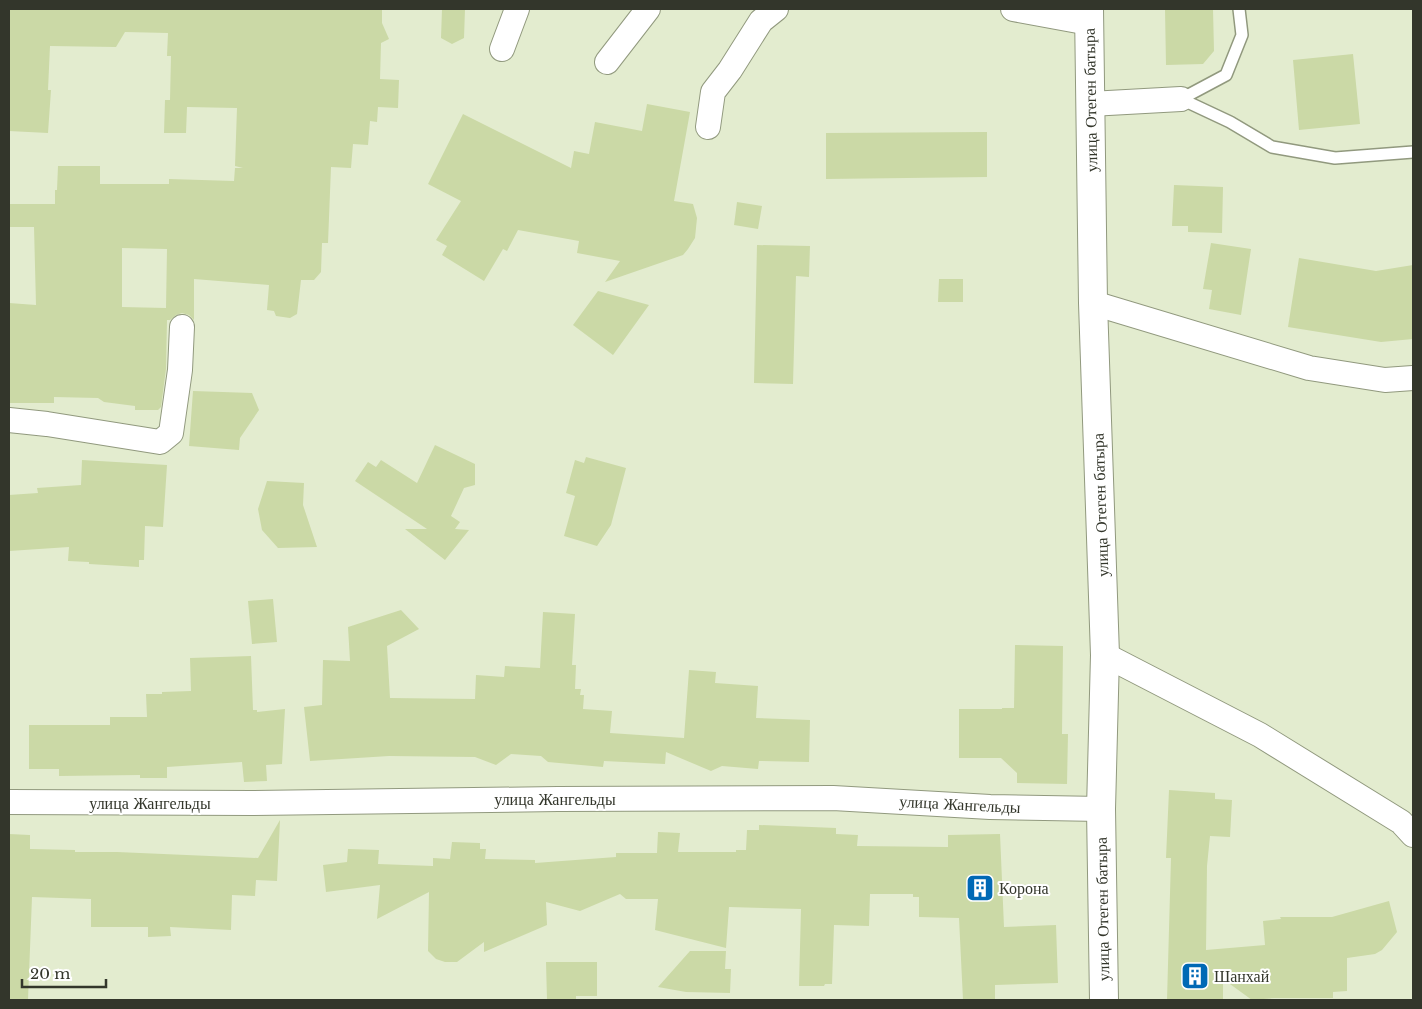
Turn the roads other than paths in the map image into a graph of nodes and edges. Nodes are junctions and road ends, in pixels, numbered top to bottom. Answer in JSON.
{"nodes":[{"id":1,"x":517,"y":9,"type":"edge"},
{"id":2,"x":648,"y":9,"type":"edge"},
{"id":3,"x":776,"y":9,"type":"edge"},
{"id":4,"x":1013,"y":9,"type":"edge"},
{"id":5,"x":1239,"y":9,"type":"edge"},
{"id":6,"x":1089,"y":16,"type":"edge"},
{"id":7,"x":502,"y":49,"type":"dead end"},
{"id":8,"x":607,"y":62,"type":"dead end"},
{"id":9,"x":1181,"y":99,"type":"junction"},
{"id":10,"x":1090,"y":104,"type":"junction"},
{"id":11,"x":708,"y":127,"type":"dead end"},
{"id":12,"x":1413,"y":152,"type":"edge"},
{"id":13,"x":1093,"y":302,"type":"junction"},
{"id":14,"x":182,"y":327,"type":"dead end"},
{"id":15,"x":1413,"y":378,"type":"edge"},
{"id":16,"x":9,"y":420,"type":"edge"},
{"id":17,"x":1105,"y":655,"type":"junction"},
{"id":18,"x":9,"y":802,"type":"edge"},
{"id":19,"x":1100,"y":809,"type":"junction"},
{"id":20,"x":1409,"y":824,"type":"edge"},
{"id":21,"x":1104,"y":1000,"type":"edge"}],
"edges":[{"from":1,"to":7,"type":"street"},
{"from":2,"to":8,"type":"street"},
{"from":3,"to":11,"type":"street"},
{"from":4,"to":6,"type":"street"},
{"from":5,"to":9,"type":"lane"},
{"from":6,"to":10,"type":"main road","name":"улица Отеген батыра"},
{"from":9,"to":10,"type":"street"},
{"from":9,"to":12,"type":"lane"},
{"from":10,"to":13,"type":"main road","name":"улица Отеген батыра"},
{"from":13,"to":15,"type":"street"},
{"from":13,"to":17,"type":"main road","name":"улица Отеген батыра"},
{"from":14,"to":16,"type":"street"},
{"from":17,"to":19,"type":"main road","name":"улица Отеген батыра"},
{"from":17,"to":20,"type":"street"},
{"from":18,"to":19,"type":"street","name":"улица Жангельды"},
{"from":19,"to":21,"type":"main road","name":"улица Отеген батыра"}]}
